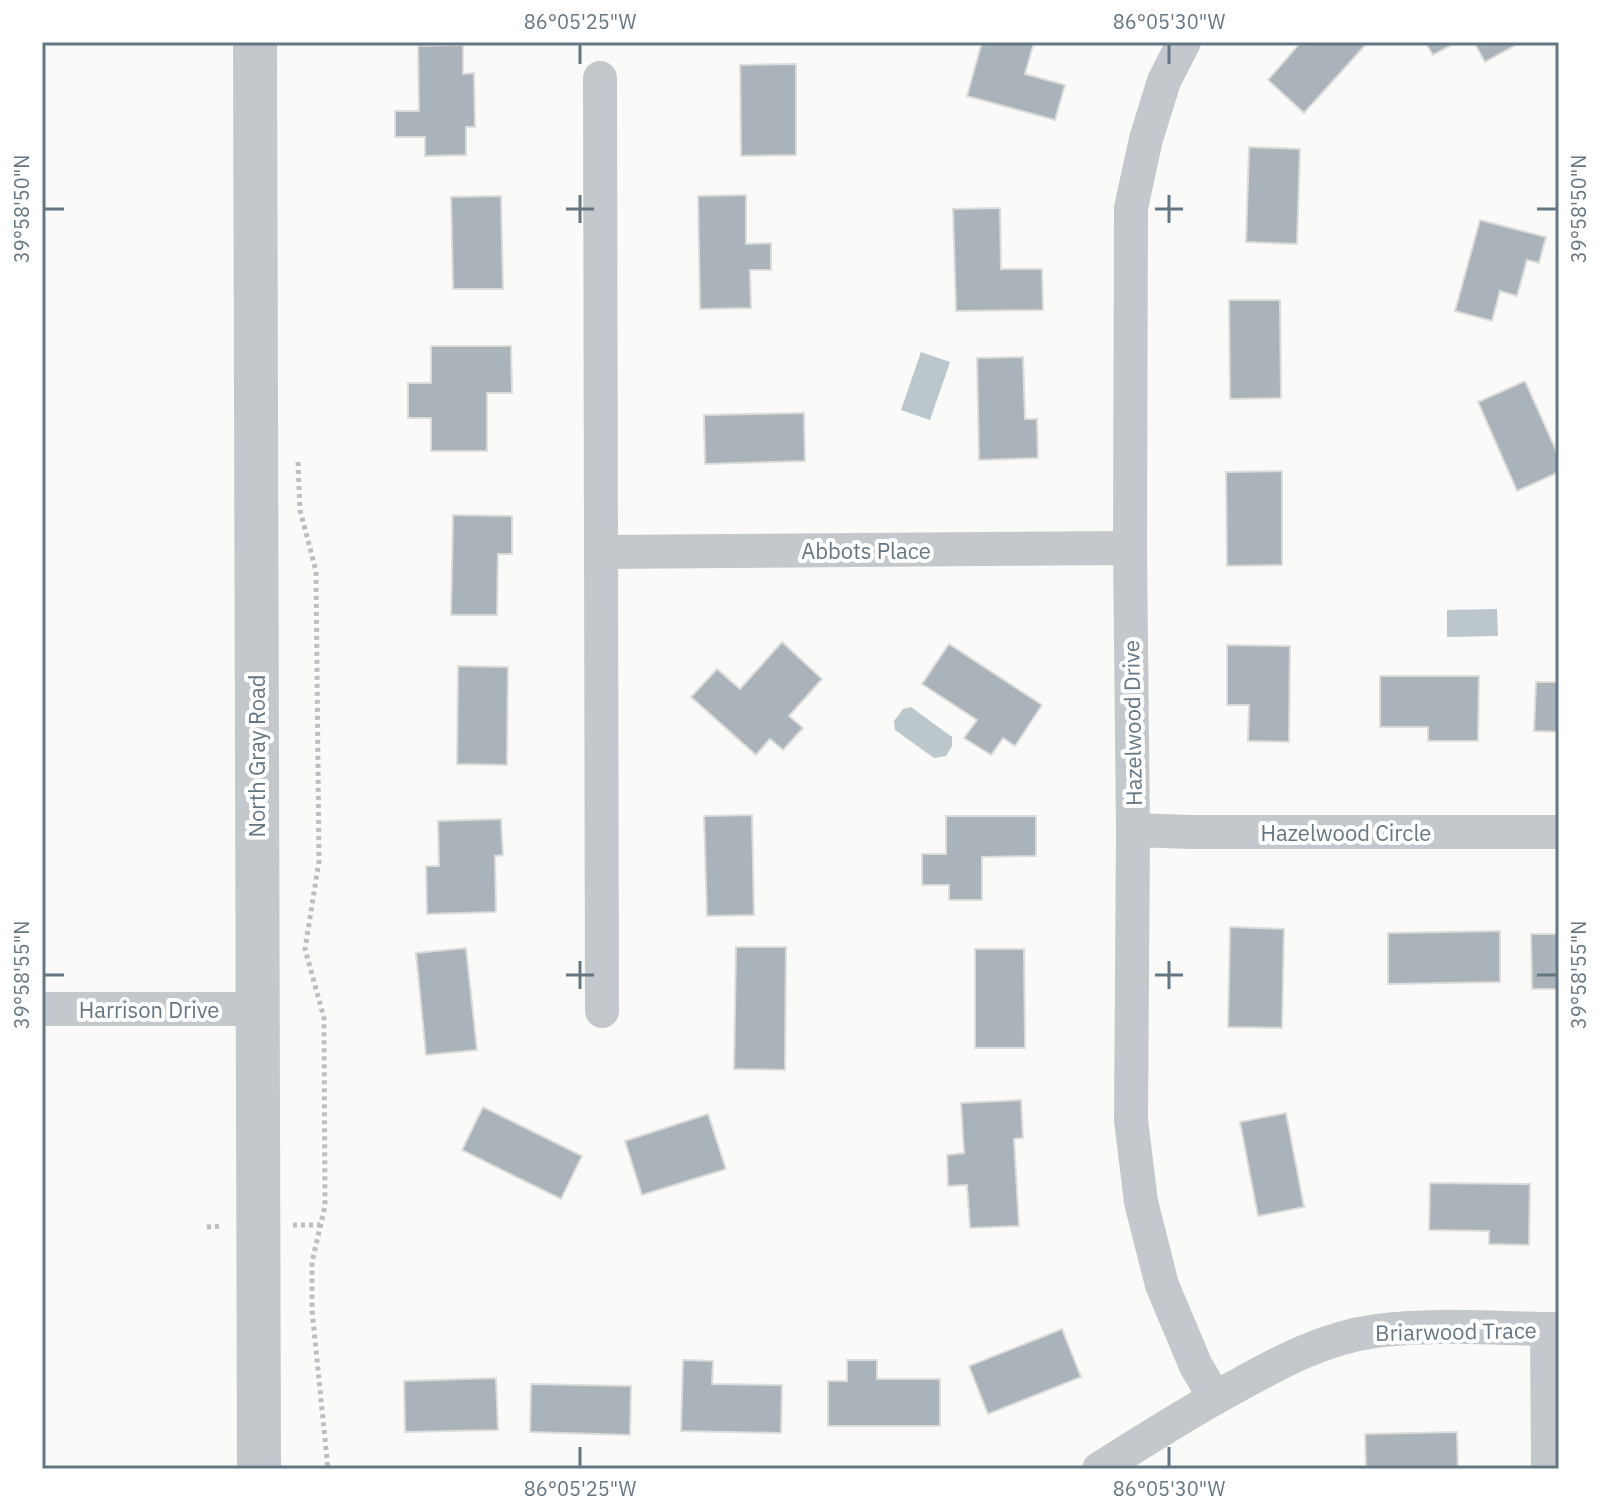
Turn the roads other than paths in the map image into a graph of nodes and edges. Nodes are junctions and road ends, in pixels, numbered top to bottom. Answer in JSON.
{"nodes":[{"id":1,"x":255,"y":42,"type":"edge"},
{"id":2,"x":1184,"y":42,"type":"edge"},
{"id":3,"x":600,"y":78,"type":"dead end"},
{"id":4,"x":1130,"y":548,"type":"junction"},
{"id":5,"x":601,"y":552,"type":"junction"},
{"id":6,"x":1133,"y":830,"type":"junction"},
{"id":7,"x":1559,"y":832,"type":"edge"},
{"id":8,"x":42,"y":1009,"type":"edge"},
{"id":9,"x":256,"y":1009,"type":"junction"},
{"id":10,"x":602,"y":1011,"type":"dead end"},
{"id":11,"x":1553,"y":1329,"type":"edge"},
{"id":12,"x":1215,"y":1398,"type":"junction"},
{"id":13,"x":259,"y":1469,"type":"edge"},
{"id":14,"x":1099,"y":1469,"type":"edge"},
{"id":15,"x":1548,"y":1469,"type":"edge"}],
"edges":[{"from":1,"to":9,"type":"street","name":"North Gray Road"},
{"from":2,"to":4,"type":"street","name":"Hazelwood Drive"},
{"from":3,"to":5,"type":"street"},
{"from":4,"to":5,"type":"street","name":"Abbots Place"},
{"from":4,"to":6,"type":"street","name":"Hazelwood Drive"},
{"from":5,"to":10,"type":"street"},
{"from":6,"to":7,"type":"street","name":"Hazelwood Circle"},
{"from":6,"to":12,"type":"street","name":"Hazelwood Drive"},
{"from":8,"to":9,"type":"street","name":"Harrison Drive"},
{"from":9,"to":13,"type":"street","name":"North Gray Road"},
{"from":11,"to":12,"type":"street","name":"Briarwood Trace"},
{"from":11,"to":15,"type":"street"},
{"from":12,"to":14,"type":"street","name":"Briarwood Trace"}]}
